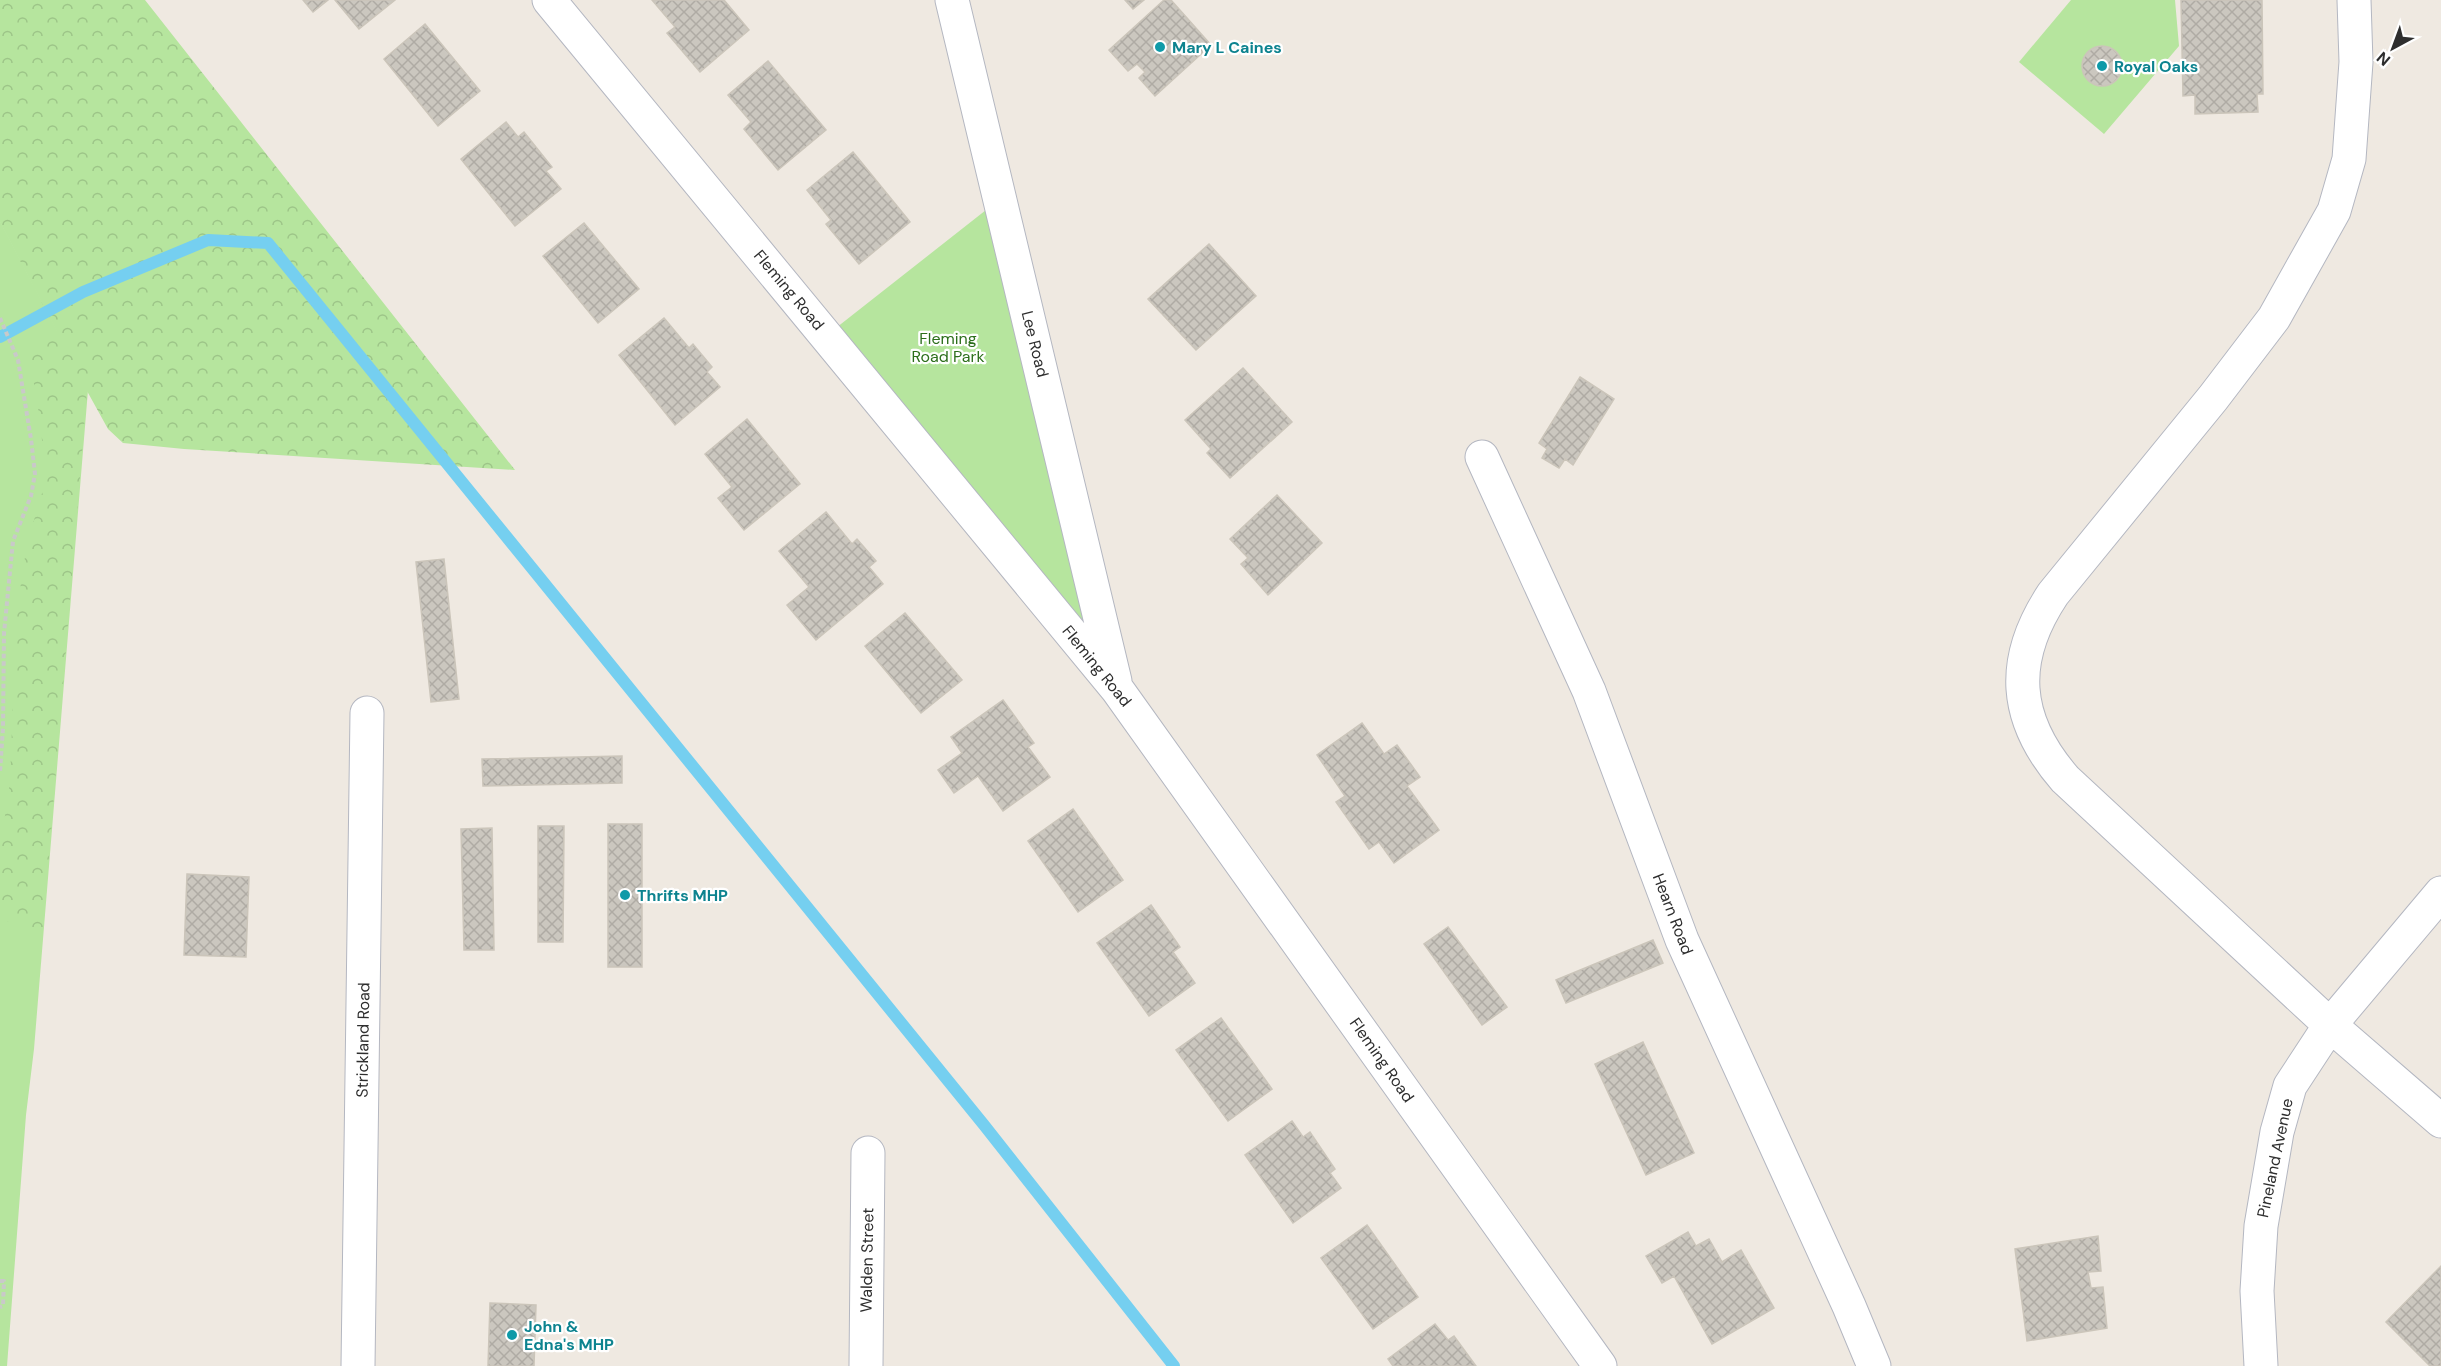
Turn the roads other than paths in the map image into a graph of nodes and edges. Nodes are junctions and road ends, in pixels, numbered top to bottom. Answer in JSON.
{"nodes":[{"id":1,"x":549,"y":0,"type":"edge"},
{"id":2,"x":952,"y":0,"type":"edge"},
{"id":3,"x":2354,"y":0,"type":"edge"},
{"id":4,"x":1482,"y":457,"type":"dead end"},
{"id":5,"x":1117,"y":689,"type":"junction"},
{"id":6,"x":367,"y":713,"type":"dead end"},
{"id":7,"x":2441,"y":894,"type":"edge"},
{"id":8,"x":2331,"y":1025,"type":"junction"},
{"id":9,"x":2441,"y":1121,"type":"edge"},
{"id":10,"x":868,"y":1153,"type":"dead end"},
{"id":11,"x":358,"y":1366,"type":"edge"},
{"id":12,"x":866,"y":1366,"type":"edge"},
{"id":13,"x":1600,"y":1366,"type":"edge"},
{"id":14,"x":1874,"y":1366,"type":"edge"},
{"id":15,"x":2261,"y":1366,"type":"edge"}],
"edges":[{"from":1,"to":5,"type":"street","name":"Fleming Road"},
{"from":2,"to":5,"type":"street","name":"Lee Road"},
{"from":3,"to":8,"type":"street"},
{"from":4,"to":14,"type":"street","name":"Hearn Road"},
{"from":5,"to":13,"type":"street","name":"Fleming Road"},
{"from":6,"to":11,"type":"street","name":"Strickland Road"},
{"from":7,"to":8,"type":"street","name":"Pineland Avenue"},
{"from":8,"to":9,"type":"street"},
{"from":8,"to":15,"type":"street","name":"Pineland Avenue"},
{"from":10,"to":12,"type":"street","name":"Walden Street"}]}
